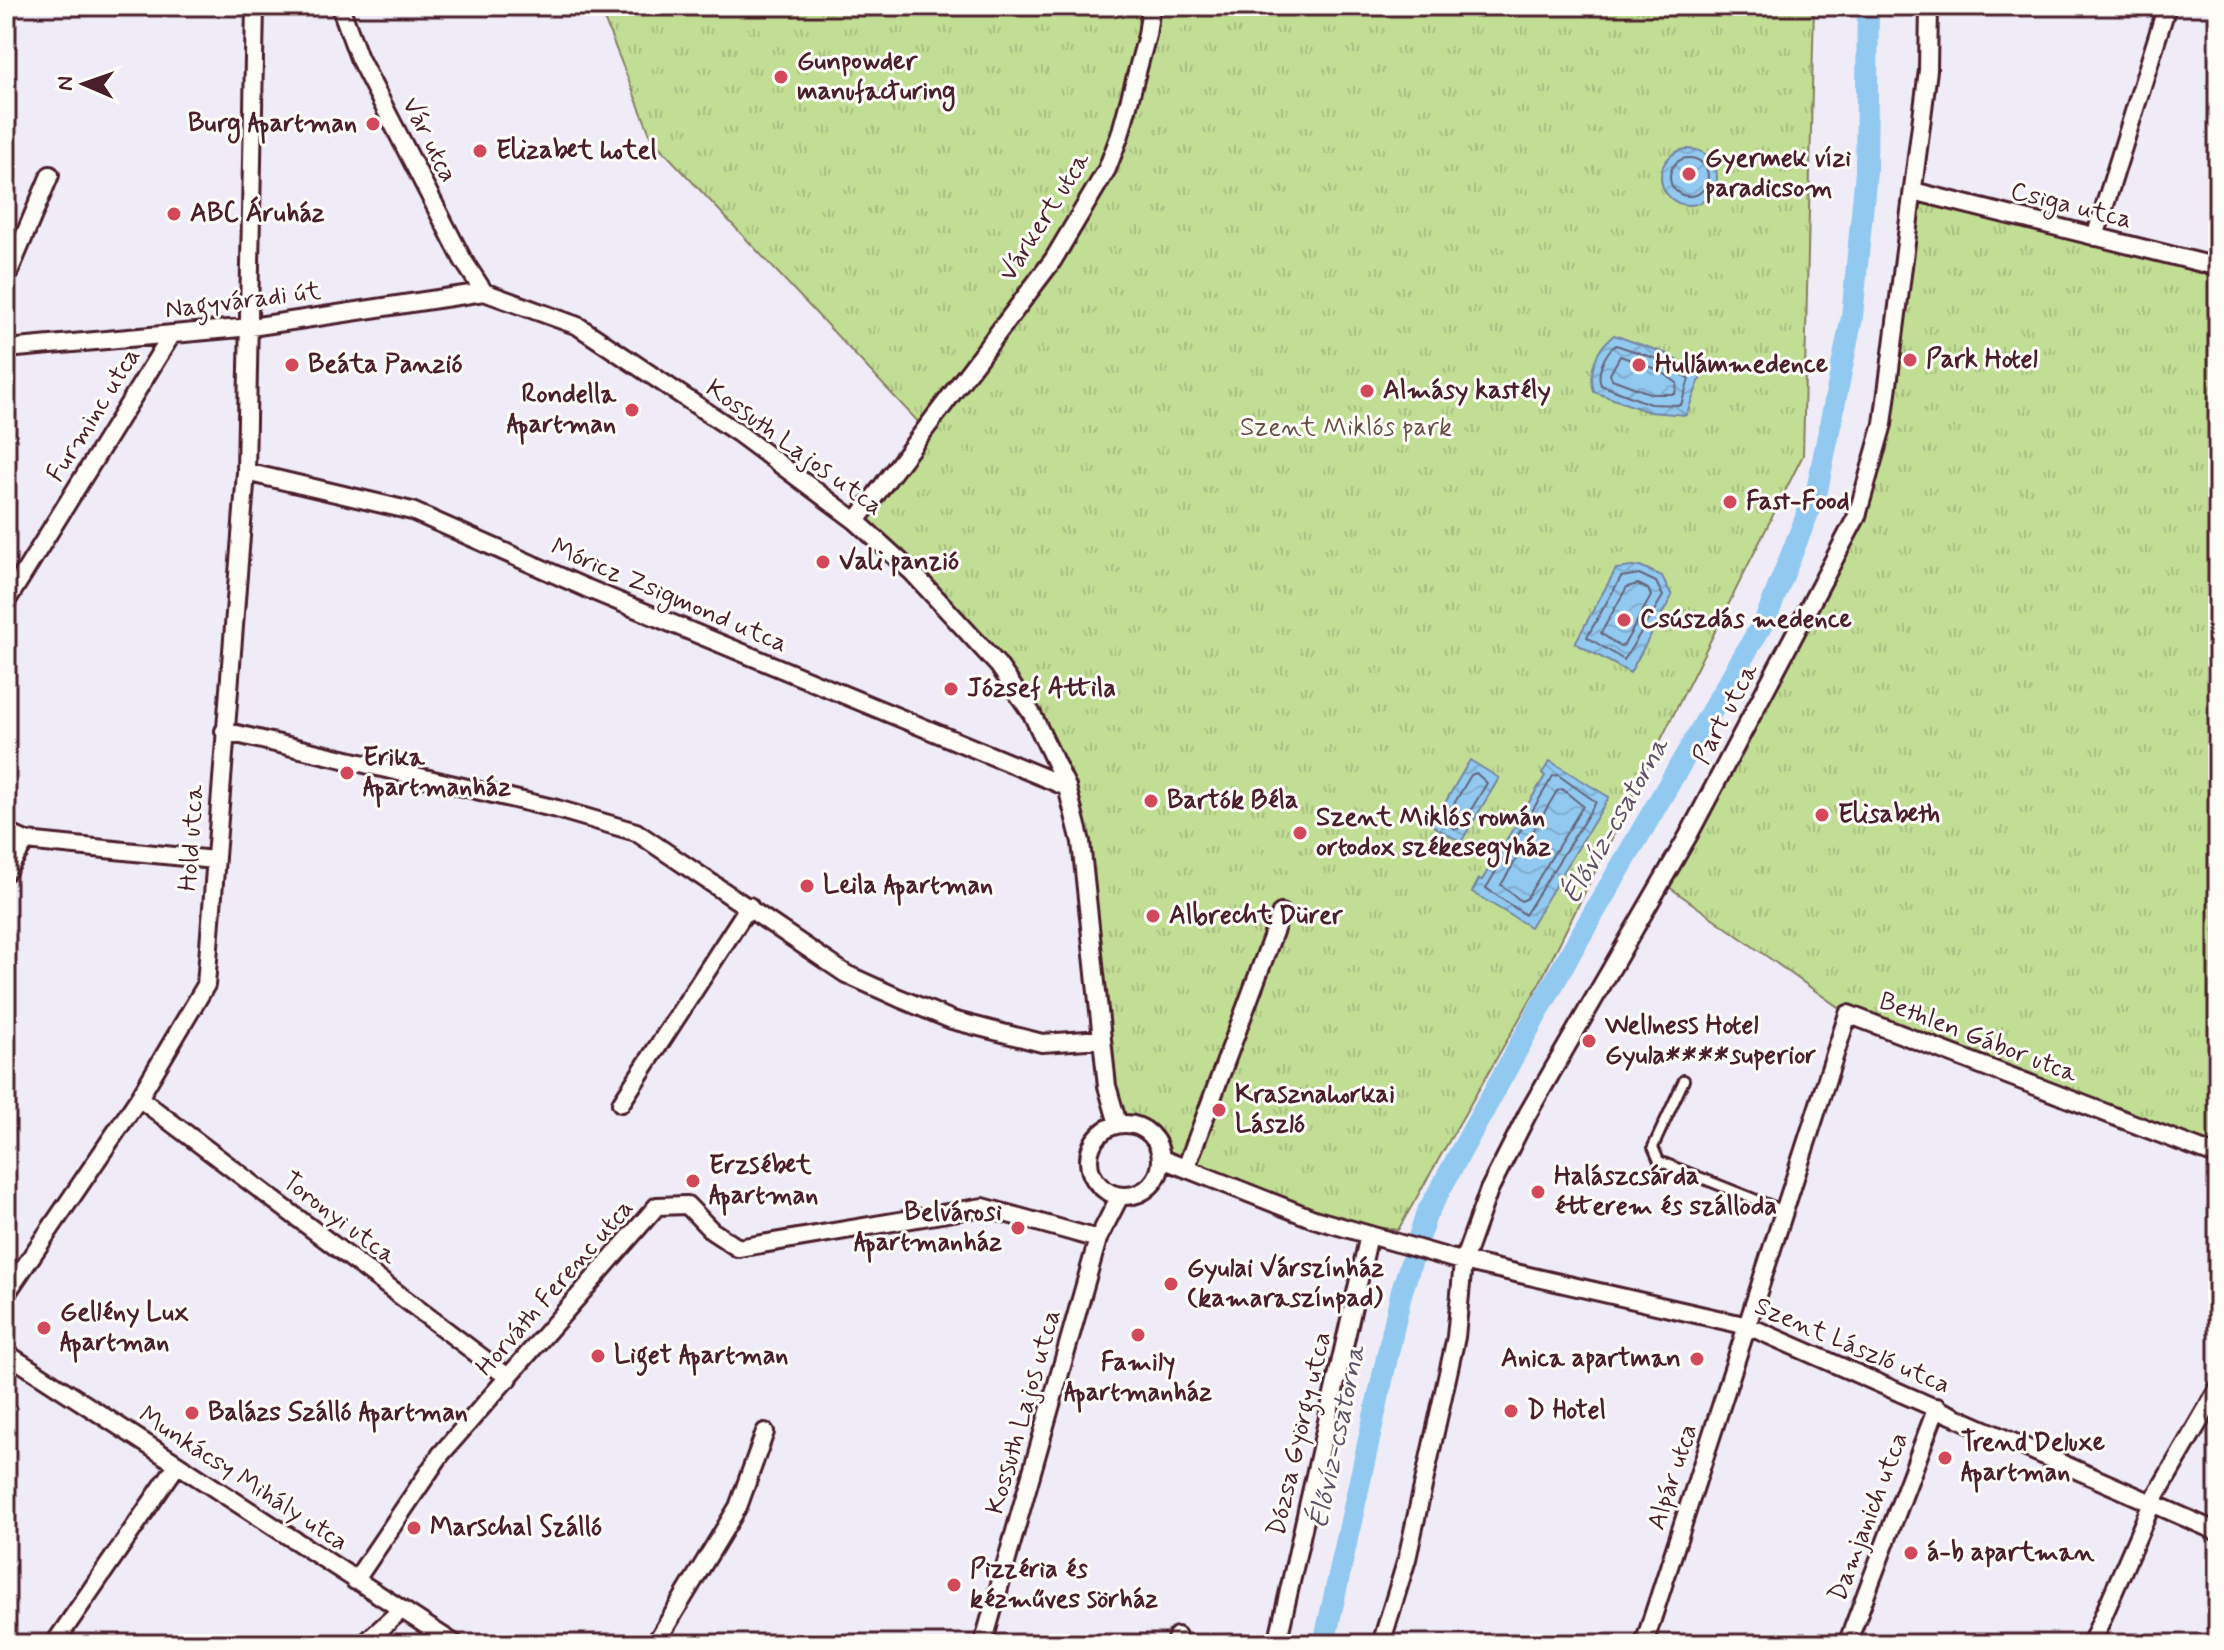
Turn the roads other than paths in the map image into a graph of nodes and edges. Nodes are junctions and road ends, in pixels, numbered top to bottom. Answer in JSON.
{"nodes":[{"id":1,"x":255,"y":6,"type":"edge"},
{"id":2,"x":340,"y":6,"type":"edge"},
{"id":3,"x":1151,"y":6,"type":"edge"},
{"id":4,"x":1929,"y":6,"type":"edge"},
{"id":5,"x":2167,"y":6,"type":"edge"},
{"id":6,"x":50,"y":175,"type":"dead end"},
{"id":7,"x":1913,"y":191,"type":"junction"},
{"id":8,"x":2095,"y":237,"type":"junction"},
{"id":9,"x":2218,"y":267,"type":"edge"},
{"id":10,"x":6,"y":279,"type":"edge"},
{"id":11,"x":484,"y":292,"type":"junction"},
{"id":12,"x":251,"y":327,"type":"junction"},
{"id":13,"x":172,"y":334,"type":"junction"},
{"id":14,"x":6,"y":349,"type":"edge"},
{"id":15,"x":246,"y":472,"type":"junction"},
{"id":16,"x":856,"y":521,"type":"junction"},
{"id":17,"x":6,"y":602,"type":"edge"},
{"id":18,"x":224,"y":731,"type":"junction"},
{"id":19,"x":1067,"y":787,"type":"junction"},
{"id":20,"x":6,"y":832,"type":"edge"},
{"id":21,"x":26,"y":841,"type":"junction"},
{"id":22,"x":214,"y":860,"type":"junction"},
{"id":23,"x":6,"y":872,"type":"edge"},
{"id":24,"x":749,"y":906,"type":"junction"},
{"id":25,"x":1281,"y":913,"type":"dead end"},
{"id":26,"x":1102,"y":1039,"type":"junction"},
{"id":27,"x":1684,"y":1080,"type":"dead end"},
{"id":28,"x":139,"y":1098,"type":"junction"},
{"id":29,"x":621,"y":1103,"type":"dead end"},
{"id":30,"x":1118,"y":1124,"type":"junction"},
{"id":31,"x":2218,"y":1156,"type":"edge"},
{"id":32,"x":1162,"y":1159,"type":"junction"},
{"id":33,"x":1186,"y":1168,"type":"junction"},
{"id":34,"x":1120,"y":1196,"type":"junction"},
{"id":35,"x":1785,"y":1211,"type":"junction"},
{"id":36,"x":1374,"y":1236,"type":"junction"},
{"id":37,"x":1098,"y":1239,"type":"junction"},
{"id":38,"x":1456,"y":1260,"type":"junction"},
{"id":39,"x":6,"y":1294,"type":"edge"},
{"id":40,"x":1748,"y":1326,"type":"junction"},
{"id":41,"x":6,"y":1353,"type":"edge"},
{"id":42,"x":509,"y":1378,"type":"junction"},
{"id":43,"x":2218,"y":1389,"type":"edge"},
{"id":44,"x":1937,"y":1407,"type":"junction"},
{"id":45,"x":765,"y":1432,"type":"dead end"},
{"id":46,"x":177,"y":1465,"type":"junction"},
{"id":47,"x":2153,"y":1501,"type":"junction"},
{"id":48,"x":2218,"y":1532,"type":"edge"},
{"id":49,"x":355,"y":1581,"type":"junction"},
{"id":50,"x":400,"y":1611,"type":"junction"},
{"id":51,"x":54,"y":1644,"type":"edge"},
{"id":52,"x":364,"y":1644,"type":"edge"},
{"id":53,"x":455,"y":1644,"type":"edge"},
{"id":54,"x":655,"y":1644,"type":"edge"},
{"id":55,"x":983,"y":1644,"type":"edge"},
{"id":56,"x":1277,"y":1644,"type":"edge"},
{"id":57,"x":1381,"y":1644,"type":"edge"},
{"id":58,"x":1644,"y":1644,"type":"edge"},
{"id":59,"x":1847,"y":1644,"type":"edge"},
{"id":60,"x":2091,"y":1644,"type":"edge"}],
"edges":[{"from":1,"to":12,"type":"street","name":"Hold utca"},
{"from":2,"to":11,"type":"street","name":"Vár utca"},
{"from":3,"to":16,"type":"street","name":"Várkert utca"},
{"from":4,"to":7,"type":"street","name":"Part utca"},
{"from":5,"to":8,"type":"street"},
{"from":6,"to":10,"type":"street"},
{"from":7,"to":8,"type":"street","name":"Csiga utca"},
{"from":7,"to":38,"type":"street","name":"Part utca"},
{"from":8,"to":9,"type":"street","name":"Csiga utca"},
{"from":11,"to":12,"type":"street","name":"Nagyváradi út"},
{"from":11,"to":16,"type":"street","name":"Kossuth Lajos utca"},
{"from":12,"to":13,"type":"street","name":"Nagyváradi út"},
{"from":12,"to":15,"type":"street","name":"Hold utca"},
{"from":13,"to":14,"type":"street","name":"Nagyváradi út"},
{"from":13,"to":17,"type":"street","name":"Furminc utca"},
{"from":15,"to":18,"type":"street","name":"Hold utca"},
{"from":15,"to":19,"type":"street","name":"Móricz Zsigmond utca"},
{"from":16,"to":19,"type":"street","name":"Kossuth Lajos utca"},
{"from":18,"to":22,"type":"street","name":"Hold utca"},
{"from":18,"to":24,"type":"street"},
{"from":19,"to":26,"type":"street","name":"Kossuth Lajos utca"},
{"from":20,"to":21,"type":"street"},
{"from":21,"to":22,"type":"street"},
{"from":21,"to":23,"type":"street"},
{"from":22,"to":28,"type":"street","name":"Hold utca"},
{"from":24,"to":26,"type":"street"},
{"from":24,"to":29,"type":"street"},
{"from":25,"to":33,"type":"street"},
{"from":26,"to":30,"type":"street","name":"Kossuth Lajos utca"},
{"from":27,"to":35,"type":"lane"},
{"from":28,"to":39,"type":"street","name":"Hold utca"},
{"from":28,"to":42,"type":"street","name":"Toronyi utca"},
{"from":30,"to":32,"type":"street"},
{"from":30,"to":34,"type":"street"},
{"from":31,"to":35,"type":"street","name":"Bethlen Gábor utca"},
{"from":32,"to":33,"type":"street"},
{"from":32,"to":34,"type":"street"},
{"from":33,"to":36,"type":"street"},
{"from":34,"to":37,"type":"street","name":"Kossuth Lajos utca"},
{"from":35,"to":40,"type":"street","name":"Bethlen Gábor utca"},
{"from":36,"to":38,"type":"street","name":"Szent László utca"},
{"from":36,"to":56,"type":"street","name":"Dózsa György utca"},
{"from":37,"to":42,"type":"street","name":"Horváth Ferenc utca"},
{"from":37,"to":55,"type":"street","name":"Kossuth Lajos utca"},
{"from":38,"to":40,"type":"street","name":"Szent László utca"},
{"from":38,"to":57,"type":"street"},
{"from":40,"to":44,"type":"street","name":"Szent László utca"},
{"from":40,"to":58,"type":"street","name":"Alpár utca"},
{"from":41,"to":46,"type":"street","name":"Munkácsy Mihály utca"},
{"from":42,"to":49,"type":"street","name":"Horváth Ferenc utca"},
{"from":43,"to":47,"type":"street"},
{"from":44,"to":47,"type":"street","name":"Szent László utca"},
{"from":44,"to":59,"type":"street","name":"Damjanich utca"},
{"from":45,"to":54,"type":"street"},
{"from":46,"to":49,"type":"street","name":"Munkácsy Mihály utca"},
{"from":46,"to":51,"type":"street"},
{"from":47,"to":48,"type":"street","name":"Szent László utca"},
{"from":47,"to":60,"type":"street"},
{"from":49,"to":50,"type":"street","name":"Munkácsy Mihály utca"},
{"from":50,"to":52,"type":"street"},
{"from":50,"to":53,"type":"street","name":"Munkácsy Mihály utca"}]}
